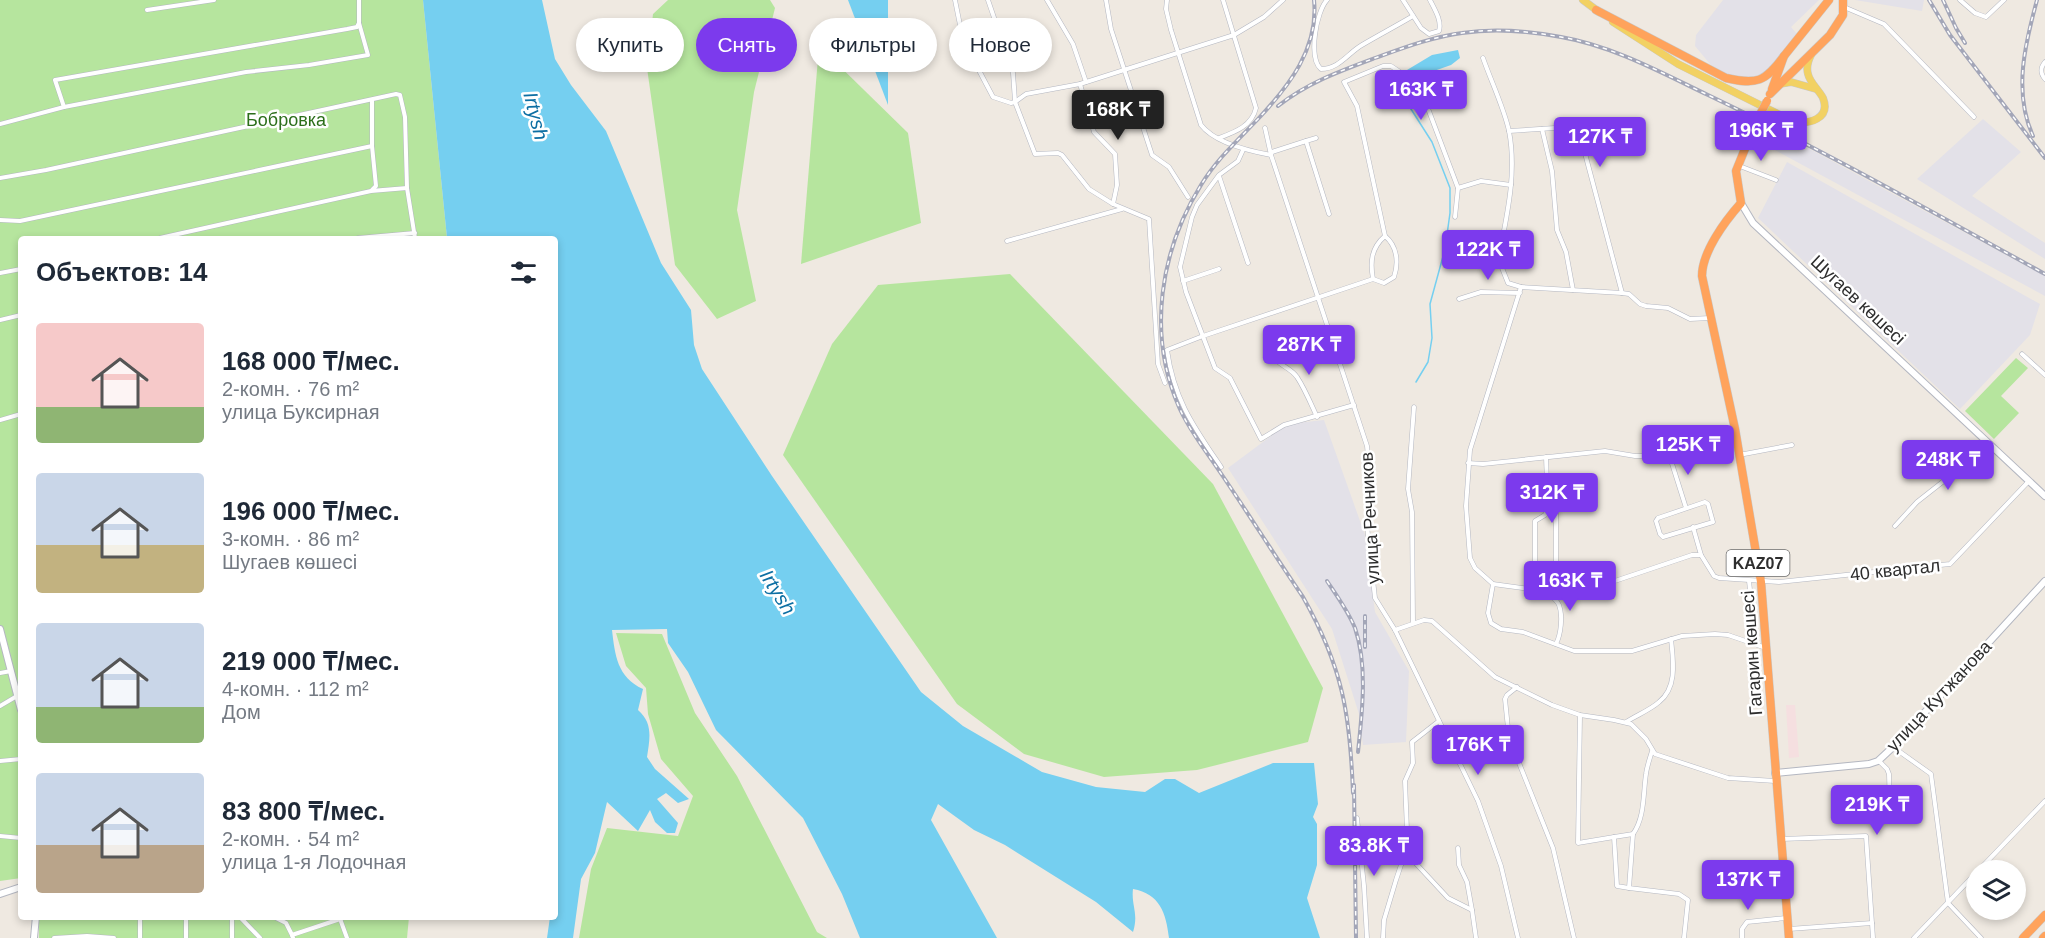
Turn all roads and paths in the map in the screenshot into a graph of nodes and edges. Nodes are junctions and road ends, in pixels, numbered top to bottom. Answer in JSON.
{"nodes":[{"id":1,"x":214,"y":0,"type":"edge"},
{"id":2,"x":360,"y":0,"type":"edge"},
{"id":3,"x":955,"y":0,"type":"edge"},
{"id":4,"x":988,"y":0,"type":"edge"},
{"id":5,"x":1047,"y":0,"type":"edge"},
{"id":6,"x":1106,"y":0,"type":"edge"},
{"id":7,"x":1167,"y":0,"type":"edge"},
{"id":8,"x":1223,"y":0,"type":"edge"},
{"id":9,"x":1283,"y":0,"type":"edge"},
{"id":10,"x":1327,"y":0,"type":"edge"},
{"id":11,"x":1402,"y":0,"type":"edge"},
{"id":12,"x":1430,"y":0,"type":"edge"},
{"id":13,"x":1583,"y":0,"type":"edge"},
{"id":14,"x":1960,"y":0,"type":"edge"},
{"id":15,"x":2004,"y":0,"type":"edge"},
{"id":16,"x":1830,"y":1,"type":"edge"},
{"id":17,"x":1844,"y":3,"type":"edge"},
{"id":18,"x":147,"y":10,"type":"dead end"},
{"id":19,"x":1596,"y":10,"type":"junction"},
{"id":20,"x":1413,"y":16,"type":"junction"},
{"id":21,"x":359,"y":23,"type":"junction"},
{"id":22,"x":1234,"y":35,"type":"junction"},
{"id":23,"x":1178,"y":52,"type":"junction"},
{"id":24,"x":1812,"y":53,"type":"junction"},
{"id":25,"x":1784,"y":56,"type":"junction"},
{"id":26,"x":1483,"y":57,"type":"dead end"},
{"id":27,"x":2044,"y":64,"type":"edge"},
{"id":28,"x":1798,"y":68,"type":"junction"},
{"id":29,"x":1124,"y":69,"type":"junction"},
{"id":30,"x":2045,"y":79,"type":"edge"},
{"id":31,"x":1086,"y":82,"type":"junction"},
{"id":32,"x":1080,"y":84,"type":"junction"},
{"id":33,"x":1779,"y":84,"type":"junction"},
{"id":34,"x":1816,"y":89,"type":"junction"},
{"id":35,"x":1768,"y":97,"type":"junction"},
{"id":36,"x":372,"y":100,"type":"junction"},
{"id":37,"x":1015,"y":102,"type":"junction"},
{"id":38,"x":64,"y":107,"type":"junction"},
{"id":39,"x":1974,"y":117,"type":"dead end"},
{"id":40,"x":0,"y":124,"type":"edge"},
{"id":41,"x":1265,"y":128,"type":"dead end"},
{"id":42,"x":1542,"y":129,"type":"junction"},
{"id":43,"x":1509,"y":131,"type":"junction"},
{"id":44,"x":1218,"y":138,"type":"junction"},
{"id":45,"x":1316,"y":138,"type":"dead end"},
{"id":46,"x":1306,"y":141,"type":"junction"},
{"id":47,"x":372,"y":146,"type":"junction"},
{"id":48,"x":1243,"y":150,"type":"junction"},
{"id":49,"x":1271,"y":155,"type":"junction"},
{"id":50,"x":1737,"y":165,"type":"junction"},
{"id":51,"x":1219,"y":176,"type":"junction"},
{"id":52,"x":0,"y":178,"type":"edge"},
{"id":53,"x":1776,"y":180,"type":"dead end"},
{"id":54,"x":1511,"y":185,"type":"junction"},
{"id":55,"x":407,"y":188,"type":"junction"},
{"id":56,"x":1458,"y":188,"type":"junction"},
{"id":57,"x":371,"y":191,"type":"junction"},
{"id":58,"x":1188,"y":196,"type":"dead end"},
{"id":59,"x":1741,"y":203,"type":"junction"},
{"id":60,"x":1113,"y":204,"type":"junction"},
{"id":61,"x":1123,"y":209,"type":"junction"},
{"id":62,"x":1329,"y":214,"type":"dead end"},
{"id":63,"x":1455,"y":217,"type":"dead end"},
{"id":64,"x":0,"y":220,"type":"edge"},
{"id":65,"x":169,"y":236,"type":"edge"},
{"id":66,"x":415,"y":236,"type":"edge"},
{"id":67,"x":1385,"y":236,"type":"junction"},
{"id":68,"x":1007,"y":241,"type":"dead end"},
{"id":69,"x":1248,"y":263,"type":"dead end"},
{"id":70,"x":1219,"y":269,"type":"dead end"},
{"id":71,"x":18,"y":270,"type":"edge"},
{"id":72,"x":0,"y":273,"type":"edge"},
{"id":73,"x":1373,"y":279,"type":"junction"},
{"id":74,"x":1183,"y":281,"type":"junction"},
{"id":75,"x":1521,"y":287,"type":"junction"},
{"id":76,"x":1573,"y":290,"type":"junction"},
{"id":77,"x":1520,"y":293,"type":"junction"},
{"id":78,"x":1622,"y":293,"type":"junction"},
{"id":79,"x":1319,"y":298,"type":"junction"},
{"id":80,"x":1459,"y":299,"type":"dead end"},
{"id":81,"x":18,"y":316,"type":"edge"},
{"id":82,"x":1711,"y":318,"type":"junction"},
{"id":83,"x":0,"y":320,"type":"edge"},
{"id":84,"x":1203,"y":336,"type":"junction"},
{"id":85,"x":1271,"y":354,"type":"dead end"},
{"id":86,"x":2022,"y":354,"type":"dead end"},
{"id":87,"x":2045,"y":375,"type":"edge"},
{"id":88,"x":1165,"y":383,"type":"dead end"},
{"id":89,"x":1354,"y":405,"type":"junction"},
{"id":90,"x":1414,"y":406,"type":"dead end"},
{"id":91,"x":18,"y":415,"type":"edge"},
{"id":92,"x":1317,"y":417,"type":"junction"},
{"id":93,"x":0,"y":420,"type":"edge"},
{"id":94,"x":1735,"y":429,"type":"junction"},
{"id":95,"x":1985,"y":439,"type":"junction"},
{"id":96,"x":1792,"y":445,"type":"dead end"},
{"id":97,"x":1668,"y":450,"type":"junction"},
{"id":98,"x":1739,"y":455,"type":"junction"},
{"id":99,"x":1546,"y":458,"type":"junction"},
{"id":100,"x":1468,"y":462,"type":"junction"},
{"id":101,"x":1221,"y":467,"type":"dead end"},
{"id":102,"x":2030,"y":481,"type":"junction"},
{"id":103,"x":2045,"y":496,"type":"edge"},
{"id":104,"x":1686,"y":508,"type":"junction"},
{"id":105,"x":1548,"y":509,"type":"junction"},
{"id":106,"x":1895,"y":526,"type":"dead end"},
{"id":107,"x":1693,"y":527,"type":"junction"},
{"id":108,"x":1701,"y":555,"type":"junction"},
{"id":109,"x":1749,"y":581,"type":"junction"},
{"id":110,"x":2045,"y":581,"type":"edge"},
{"id":111,"x":1761,"y":582,"type":"junction"},
{"id":112,"x":1493,"y":584,"type":"junction"},
{"id":113,"x":1535,"y":589,"type":"junction"},
{"id":114,"x":1556,"y":589,"type":"junction"},
{"id":115,"x":1544,"y":591,"type":"junction"},
{"id":116,"x":1413,"y":623,"type":"junction"},
{"id":117,"x":1395,"y":630,"type":"junction"},
{"id":118,"x":0,"y":632,"type":"edge"},
{"id":119,"x":1671,"y":639,"type":"junction"},
{"id":120,"x":1756,"y":643,"type":"junction"},
{"id":121,"x":1556,"y":644,"type":"junction"},
{"id":122,"x":1767,"y":648,"type":"junction"},
{"id":123,"x":11,"y":671,"type":"junction"},
{"id":124,"x":0,"y":673,"type":"edge"},
{"id":125,"x":1517,"y":687,"type":"junction"},
{"id":126,"x":17,"y":696,"type":"junction"},
{"id":127,"x":18,"y":700,"type":"edge"},
{"id":128,"x":0,"y":706,"type":"edge"},
{"id":129,"x":1580,"y":715,"type":"junction"},
{"id":130,"x":1439,"y":721,"type":"junction"},
{"id":131,"x":1626,"y":722,"type":"junction"},
{"id":132,"x":1893,"y":747,"type":"junction"},
{"id":133,"x":1652,"y":751,"type":"junction"},
{"id":134,"x":18,"y":759,"type":"edge"},
{"id":135,"x":0,"y":761,"type":"edge"},
{"id":136,"x":1878,"y":761,"type":"junction"},
{"id":137,"x":1776,"y":777,"type":"junction"},
{"id":138,"x":2045,"y":801,"type":"edge"},
{"id":139,"x":1890,"y":810,"type":"dead end"},
{"id":140,"x":1357,"y":818,"type":"dead end"},
{"id":141,"x":1633,"y":834,"type":"junction"},
{"id":142,"x":0,"y":836,"type":"edge"},
{"id":143,"x":1614,"y":837,"type":"junction"},
{"id":144,"x":18,"y":838,"type":"edge"},
{"id":145,"x":1781,"y":839,"type":"junction"},
{"id":146,"x":1458,"y":848,"type":"dead end"},
{"id":147,"x":1408,"y":855,"type":"junction"},
{"id":148,"x":1989,"y":860,"type":"edge"},
{"id":149,"x":1966,"y":884,"type":"edge"},
{"id":150,"x":18,"y":888,"type":"edge"},
{"id":151,"x":1629,"y":888,"type":"junction"},
{"id":152,"x":0,"y":894,"type":"edge"},
{"id":153,"x":1948,"y":903,"type":"junction"},
{"id":154,"x":1472,"y":910,"type":"junction"},
{"id":155,"x":2045,"y":915,"type":"edge"},
{"id":156,"x":1787,"y":918,"type":"junction"},
{"id":157,"x":36,"y":920,"type":"edge"},
{"id":158,"x":140,"y":920,"type":"edge"},
{"id":159,"x":186,"y":920,"type":"edge"},
{"id":160,"x":232,"y":920,"type":"edge"},
{"id":161,"x":243,"y":920,"type":"edge"},
{"id":162,"x":280,"y":920,"type":"edge"},
{"id":163,"x":334,"y":920,"type":"edge"},
{"id":164,"x":340,"y":920,"type":"edge"},
{"id":165,"x":1872,"y":922,"type":"junction"},
{"id":166,"x":1788,"y":934,"type":"edge"},
{"id":167,"x":293,"y":937,"type":"edge"},
{"id":168,"x":34,"y":938,"type":"edge"},
{"id":169,"x":54,"y":938,"type":"edge"},
{"id":170,"x":114,"y":938,"type":"edge"},
{"id":171,"x":140,"y":938,"type":"edge"},
{"id":172,"x":186,"y":938,"type":"edge"},
{"id":173,"x":232,"y":938,"type":"edge"},
{"id":174,"x":260,"y":938,"type":"edge"},
{"id":175,"x":347,"y":938,"type":"edge"},
{"id":176,"x":1367,"y":938,"type":"edge"},
{"id":177,"x":1383,"y":938,"type":"edge"},
{"id":178,"x":1476,"y":938,"type":"edge"},
{"id":179,"x":1518,"y":938,"type":"edge"},
{"id":180,"x":1574,"y":938,"type":"edge"},
{"id":181,"x":1684,"y":938,"type":"edge"},
{"id":182,"x":1742,"y":938,"type":"edge"},
{"id":183,"x":1873,"y":938,"type":"edge"},
{"id":184,"x":1914,"y":938,"type":"edge"},
{"id":185,"x":1981,"y":938,"type":"edge"},
{"id":186,"x":2023,"y":938,"type":"edge"}],
"edges":[{"from":1,"to":18,"type":"street"},
{"from":2,"to":21,"type":"street"},
{"from":3,"to":37,"type":"street"},
{"from":4,"to":37,"type":"street"},
{"from":5,"to":31,"type":"street"},
{"from":6,"to":29,"type":"street"},
{"from":7,"to":23,"type":"street"},
{"from":8,"to":22,"type":"street"},
{"from":9,"to":22,"type":"street"},
{"from":10,"to":20,"type":"street"},
{"from":11,"to":20,"type":"street"},
{"from":12,"to":20,"type":"street"},
{"from":13,"to":19,"type":"main road"},
{"from":14,"to":15,"type":"street"},
{"from":16,"to":17,"type":"highway"},
{"from":16,"to":25,"type":"highway","name":"Шугаев көшесі"},
{"from":17,"to":24,"type":"highway"},
{"from":17,"to":39,"type":"street"},
{"from":19,"to":25,"type":"highway"},
{"from":19,"to":34,"type":"main road"},
{"from":21,"to":38,"type":"street"},
{"from":21,"to":38,"type":"street"},
{"from":22,"to":23,"type":"street"},
{"from":22,"to":44,"type":"street"},
{"from":23,"to":29,"type":"street"},
{"from":23,"to":44,"type":"street"},
{"from":24,"to":28,"type":"highway"},
{"from":24,"to":34,"type":"main road"},
{"from":25,"to":28,"type":"highway"},
{"from":25,"to":35,"type":"highway","name":"Шугаев көшесі"},
{"from":26,"to":43,"type":"street"},
{"from":27,"to":30,"type":"street"},
{"from":28,"to":33,"type":"highway","name":"Шугаев көшесі"},
{"from":29,"to":31,"type":"street"},
{"from":29,"to":58,"type":"street"},
{"from":31,"to":32,"type":"street"},
{"from":32,"to":37,"type":"street"},
{"from":32,"to":60,"type":"street"},
{"from":33,"to":34,"type":"main road"},
{"from":33,"to":35,"type":"highway","name":"Шугаев көшесі"},
{"from":35,"to":50,"type":"highway","name":"Шугаев көшесі","bridge":true},
{"from":36,"to":47,"type":"street"},
{"from":36,"to":52,"type":"street"},
{"from":36,"to":55,"type":"street"},
{"from":37,"to":60,"type":"street"},
{"from":38,"to":40,"type":"street"},
{"from":41,"to":49,"type":"street","name":"улица Речников"},
{"from":42,"to":43,"type":"street"},
{"from":42,"to":76,"type":"street"},
{"from":42,"to":78,"type":"street"},
{"from":43,"to":54,"type":"street"},
{"from":44,"to":48,"type":"street"},
{"from":45,"to":46,"type":"street"},
{"from":46,"to":49,"type":"street"},
{"from":46,"to":62,"type":"street"},
{"from":47,"to":57,"type":"street"},
{"from":47,"to":64,"type":"street"},
{"from":48,"to":49,"type":"street"},
{"from":48,"to":51,"type":"street"},
{"from":49,"to":79,"type":"street","name":"улица Речников"},
{"from":50,"to":53,"type":"street"},
{"from":50,"to":59,"type":"highway","name":"Шугаев көшесі"},
{"from":51,"to":69,"type":"street"},
{"from":51,"to":74,"type":"street"},
{"from":54,"to":56,"type":"street"},
{"from":54,"to":75,"type":"street"},
{"from":55,"to":57,"type":"street"},
{"from":55,"to":66,"type":"street"},
{"from":56,"to":63,"type":"street"},
{"from":56,"to":67,"type":"street"},
{"from":57,"to":65,"type":"street"},
{"from":59,"to":82,"type":"highway","name":"Гагарин көшесі","number":"KAZ07"},
{"from":59,"to":95,"type":"street","name":"Шугаев көшесі"},
{"from":60,"to":61,"type":"street"},
{"from":61,"to":68,"type":"street"},
{"from":61,"to":88,"type":"street"},
{"from":67,"to":73,"type":"street"},
{"from":67,"to":73,"type":"street"},
{"from":70,"to":74,"type":"street"},
{"from":71,"to":72,"type":"street"},
{"from":73,"to":79,"type":"street"},
{"from":74,"to":84,"type":"street"},
{"from":75,"to":76,"type":"street"},
{"from":75,"to":77,"type":"street"},
{"from":76,"to":78,"type":"street"},
{"from":77,"to":80,"type":"street"},
{"from":77,"to":100,"type":"street"},
{"from":78,"to":82,"type":"street"},
{"from":79,"to":84,"type":"street"},
{"from":79,"to":89,"type":"street","name":"улица Речников"},
{"from":81,"to":83,"type":"street"},
{"from":82,"to":94,"type":"highway","name":"Гагарин көшесі","number":"KAZ07"},
{"from":84,"to":92,"type":"street"},
{"from":84,"to":101,"type":"street"},
{"from":85,"to":92,"type":"street"},
{"from":86,"to":87,"type":"street"},
{"from":89,"to":92,"type":"street"},
{"from":89,"to":117,"type":"street","name":"улица Речников"},
{"from":90,"to":116,"type":"street"},
{"from":91,"to":93,"type":"street"},
{"from":94,"to":97,"type":"street"},
{"from":94,"to":98,"type":"highway","name":"Гагарин көшесі","number":"KAZ07"},
{"from":95,"to":102,"type":"street","name":"Шугаев көшесі"},
{"from":95,"to":106,"type":"street"},
{"from":96,"to":98,"type":"street"},
{"from":97,"to":99,"type":"street"},
{"from":97,"to":104,"type":"street"},
{"from":98,"to":111,"type":"highway","name":"Гагарин көшесі","number":"KAZ07"},
{"from":99,"to":100,"type":"street"},
{"from":99,"to":105,"type":"street"},
{"from":100,"to":112,"type":"street"},
{"from":102,"to":103,"type":"street","name":"Шугаев көшесі"},
{"from":102,"to":111,"type":"street","name":"40 квартал"},
{"from":104,"to":107,"type":"street"},
{"from":104,"to":107,"type":"street"},
{"from":105,"to":113,"type":"street"},
{"from":105,"to":114,"type":"street"},
{"from":107,"to":108,"type":"street"},
{"from":108,"to":109,"type":"street","name":"40 квартал"},
{"from":108,"to":114,"type":"street"},
{"from":109,"to":111,"type":"street","name":"40 квартал"},
{"from":109,"to":120,"type":"street"},
{"from":110,"to":132,"type":"street","name":"улица Кутжанова"},
{"from":111,"to":122,"type":"highway","name":"Гагарин көшесі","number":"KAZ07"},
{"from":112,"to":113,"type":"street"},
{"from":112,"to":121,"type":"street"},
{"from":113,"to":115,"type":"street"},
{"from":114,"to":115,"type":"street"},
{"from":115,"to":121,"type":"street"},
{"from":116,"to":117,"type":"street"},
{"from":116,"to":125,"type":"street"},
{"from":117,"to":130,"type":"street","name":"улица Речников"},
{"from":118,"to":123,"type":"street"},
{"from":119,"to":120,"type":"street"},
{"from":119,"to":121,"type":"street"},
{"from":119,"to":131,"type":"street"},
{"from":120,"to":122,"type":"street"},
{"from":122,"to":137,"type":"highway","name":"Гагарин көшесі","number":"KAZ07"},
{"from":123,"to":124,"type":"street"},
{"from":123,"to":126,"type":"street"},
{"from":125,"to":129,"type":"street"},
{"from":125,"to":180,"type":"street"},
{"from":126,"to":127,"type":"street"},
{"from":126,"to":128,"type":"street"},
{"from":129,"to":131,"type":"street"},
{"from":129,"to":143,"type":"street"},
{"from":130,"to":147,"type":"street"},
{"from":130,"to":179,"type":"street","name":"улица Речников"},
{"from":131,"to":133,"type":"street"},
{"from":132,"to":136,"type":"street","name":"улица Кутжанова"},
{"from":132,"to":153,"type":"street"},
{"from":133,"to":137,"type":"street"},
{"from":133,"to":141,"type":"street"},
{"from":134,"to":135,"type":"street"},
{"from":136,"to":137,"type":"street","name":"улица Кутжанова"},
{"from":136,"to":139,"type":"street"},
{"from":137,"to":145,"type":"highway","name":"Гагарин көшесі","number":"KAZ07"},
{"from":138,"to":148,"type":"street"},
{"from":140,"to":176,"type":"street"},
{"from":141,"to":143,"type":"street"},
{"from":141,"to":151,"type":"street"},
{"from":142,"to":144,"type":"street"},
{"from":143,"to":151,"type":"street"},
{"from":145,"to":156,"type":"highway","name":"Гагарин көшесі","number":"KAZ07"},
{"from":145,"to":165,"type":"street"},
{"from":146,"to":154,"type":"street"},
{"from":147,"to":154,"type":"street"},
{"from":147,"to":177,"type":"street"},
{"from":149,"to":153,"type":"street"},
{"from":150,"to":152,"type":"street"},
{"from":151,"to":181,"type":"street"},
{"from":153,"to":184,"type":"street"},
{"from":153,"to":185,"type":"street"},
{"from":154,"to":178,"type":"street"},
{"from":155,"to":186,"type":"highway"},
{"from":156,"to":166,"type":"highway","name":"Гагарин көшесі","number":"KAZ07"},
{"from":156,"to":182,"type":"street"},
{"from":157,"to":168,"type":"street"},
{"from":158,"to":171,"type":"street"},
{"from":159,"to":172,"type":"street"},
{"from":160,"to":173,"type":"street"},
{"from":161,"to":174,"type":"street"},
{"from":162,"to":167,"type":"street"},
{"from":163,"to":167,"type":"street"},
{"from":164,"to":175,"type":"street"},
{"from":165,"to":166,"type":"street"},
{"from":165,"to":183,"type":"street"},
{"from":169,"to":170,"type":"street"}]}
